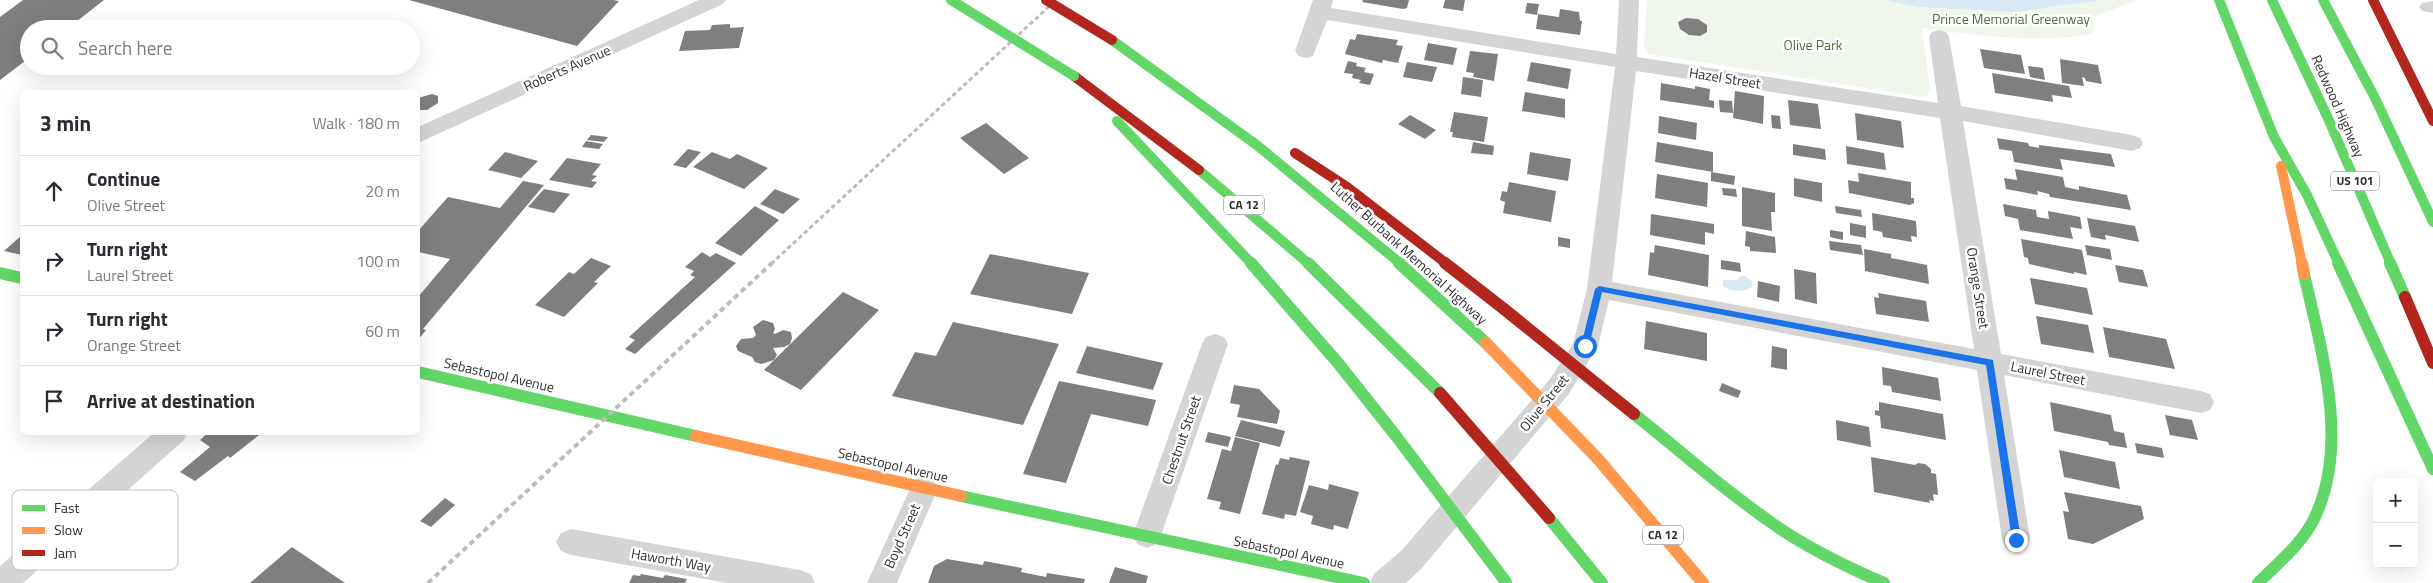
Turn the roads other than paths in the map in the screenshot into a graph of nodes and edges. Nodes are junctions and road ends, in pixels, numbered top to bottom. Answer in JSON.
{"nodes":[{"id":1,"x":716,"y":0,"type":"edge"},
{"id":2,"x":951,"y":0,"type":"edge"},
{"id":3,"x":1046,"y":0,"type":"edge"},
{"id":4,"x":1630,"y":0,"type":"edge"},
{"id":5,"x":2219,"y":0,"type":"edge"},
{"id":6,"x":2272,"y":0,"type":"edge"},
{"id":7,"x":2324,"y":0,"type":"edge"},
{"id":8,"x":2373,"y":0,"type":"edge"},
{"id":9,"x":1321,"y":6,"type":"edge"},
{"id":10,"x":1939,"y":37,"type":"dead end"},
{"id":11,"x":1306,"y":51,"type":"dead end"},
{"id":12,"x":1626,"y":62,"type":"junction"},
{"id":13,"x":1074,"y":76,"type":"junction"},
{"id":14,"x":1196,"y":97,"type":"junction"},
{"id":15,"x":1951,"y":112,"type":"junction"},
{"id":16,"x":2433,"y":121,"type":"edge"},
{"id":17,"x":1262,"y":134,"type":"dead end"},
{"id":18,"x":420,"y":135,"type":"edge"},
{"id":19,"x":2274,"y":137,"type":"junction"},
{"id":20,"x":2132,"y":143,"type":"dead end"},
{"id":21,"x":1286,"y":148,"type":"dead end"},
{"id":22,"x":2433,"y":222,"type":"edge"},
{"id":23,"x":0,"y":273,"type":"edge"},
{"id":24,"x":20,"y":278,"type":"edge"},
{"id":25,"x":1599,"y":289,"type":"junction"},
{"id":26,"x":1215,"y":344,"type":"dead end"},
{"id":27,"x":1990,"y":362,"type":"junction"},
{"id":28,"x":2433,"y":363,"type":"edge"},
{"id":29,"x":420,"y":372,"type":"edge"},
{"id":30,"x":2201,"y":402,"type":"dead end"},
{"id":31,"x":171,"y":435,"type":"edge"},
{"id":32,"x":2433,"y":469,"type":"edge"},
{"id":33,"x":924,"y":488,"type":"junction"},
{"id":34,"x":108,"y":490,"type":"edge"},
{"id":35,"x":1147,"y":535,"type":"junction"},
{"id":36,"x":2016,"y":540,"type":"dead end"},
{"id":37,"x":571,"y":542,"type":"dead end"},
{"id":38,"x":17,"y":570,"type":"edge"},
{"id":39,"x":2253,"y":581,"type":"edge"},
{"id":40,"x":2,"y":583,"type":"edge"},
{"id":41,"x":800,"y":583,"type":"edge"},
{"id":42,"x":882,"y":583,"type":"edge"},
{"id":43,"x":1364,"y":583,"type":"edge"},
{"id":44,"x":1385,"y":583,"type":"edge"},
{"id":45,"x":1507,"y":583,"type":"edge"},
{"id":46,"x":1602,"y":583,"type":"edge"},
{"id":47,"x":1703,"y":583,"type":"edge"},
{"id":48,"x":1884,"y":583,"type":"edge"}],
"edges":[{"from":1,"to":18,"type":"street","name":"Roberts Avenue"},
{"from":2,"to":13,"type":"main road","number":"CA 12","bridge":true},
{"from":3,"to":14,"type":"main road","name":"Luther Burbank Memorial Highway","number":"CA 12","bridge":true},
{"from":4,"to":12,"type":"street","name":"Olive Street"},
{"from":5,"to":19,"type":"main road"},
{"from":6,"to":28,"type":"main road","name":"Redwood Highway","number":"US 101"},
{"from":7,"to":22,"type":"main road"},
{"from":8,"to":16,"type":"main road"},
{"from":9,"to":11,"type":"street"},
{"from":9,"to":12,"type":"street","name":"Hazel Street"},
{"from":10,"to":15,"type":"street","name":"Orange Street"},
{"from":12,"to":15,"type":"street","name":"Hazel Street"},
{"from":12,"to":25,"type":"street","name":"Olive Street"},
{"from":13,"to":45,"type":"main road","bridge":true},
{"from":13,"to":46,"type":"main road","number":"CA 12","bridge":true},
{"from":14,"to":17,"type":"main road"},
{"from":14,"to":47,"type":"main road","name":"Luther Burbank Memorial Highway","number":"CA 12","bridge":true},
{"from":15,"to":20,"type":"street","name":"Hazel Street"},
{"from":15,"to":27,"type":"street","name":"Orange Street"},
{"from":19,"to":32,"type":"main road"},
{"from":19,"to":39,"type":"main road"},
{"from":21,"to":48,"type":"main road","bridge":true},
{"from":23,"to":24,"type":"main road"},
{"from":25,"to":27,"type":"street","name":"Laurel Street"},
{"from":25,"to":44,"type":"street","name":"Olive Street"},
{"from":26,"to":35,"type":"street","name":"Chestnut Street"},
{"from":27,"to":30,"type":"street","name":"Laurel Street"},
{"from":27,"to":36,"type":"street","name":"Orange Street"},
{"from":29,"to":33,"type":"main road","name":"Sebastopol Avenue"},
{"from":31,"to":34,"type":"street"},
{"from":33,"to":35,"type":"main road","name":"Sebastopol Avenue"},
{"from":33,"to":42,"type":"street","name":"Boyd Street"},
{"from":35,"to":43,"type":"main road","name":"Sebastopol Avenue"},
{"from":37,"to":41,"type":"street","name":"Haworth Way"},
{"from":38,"to":40,"type":"street"}]}
